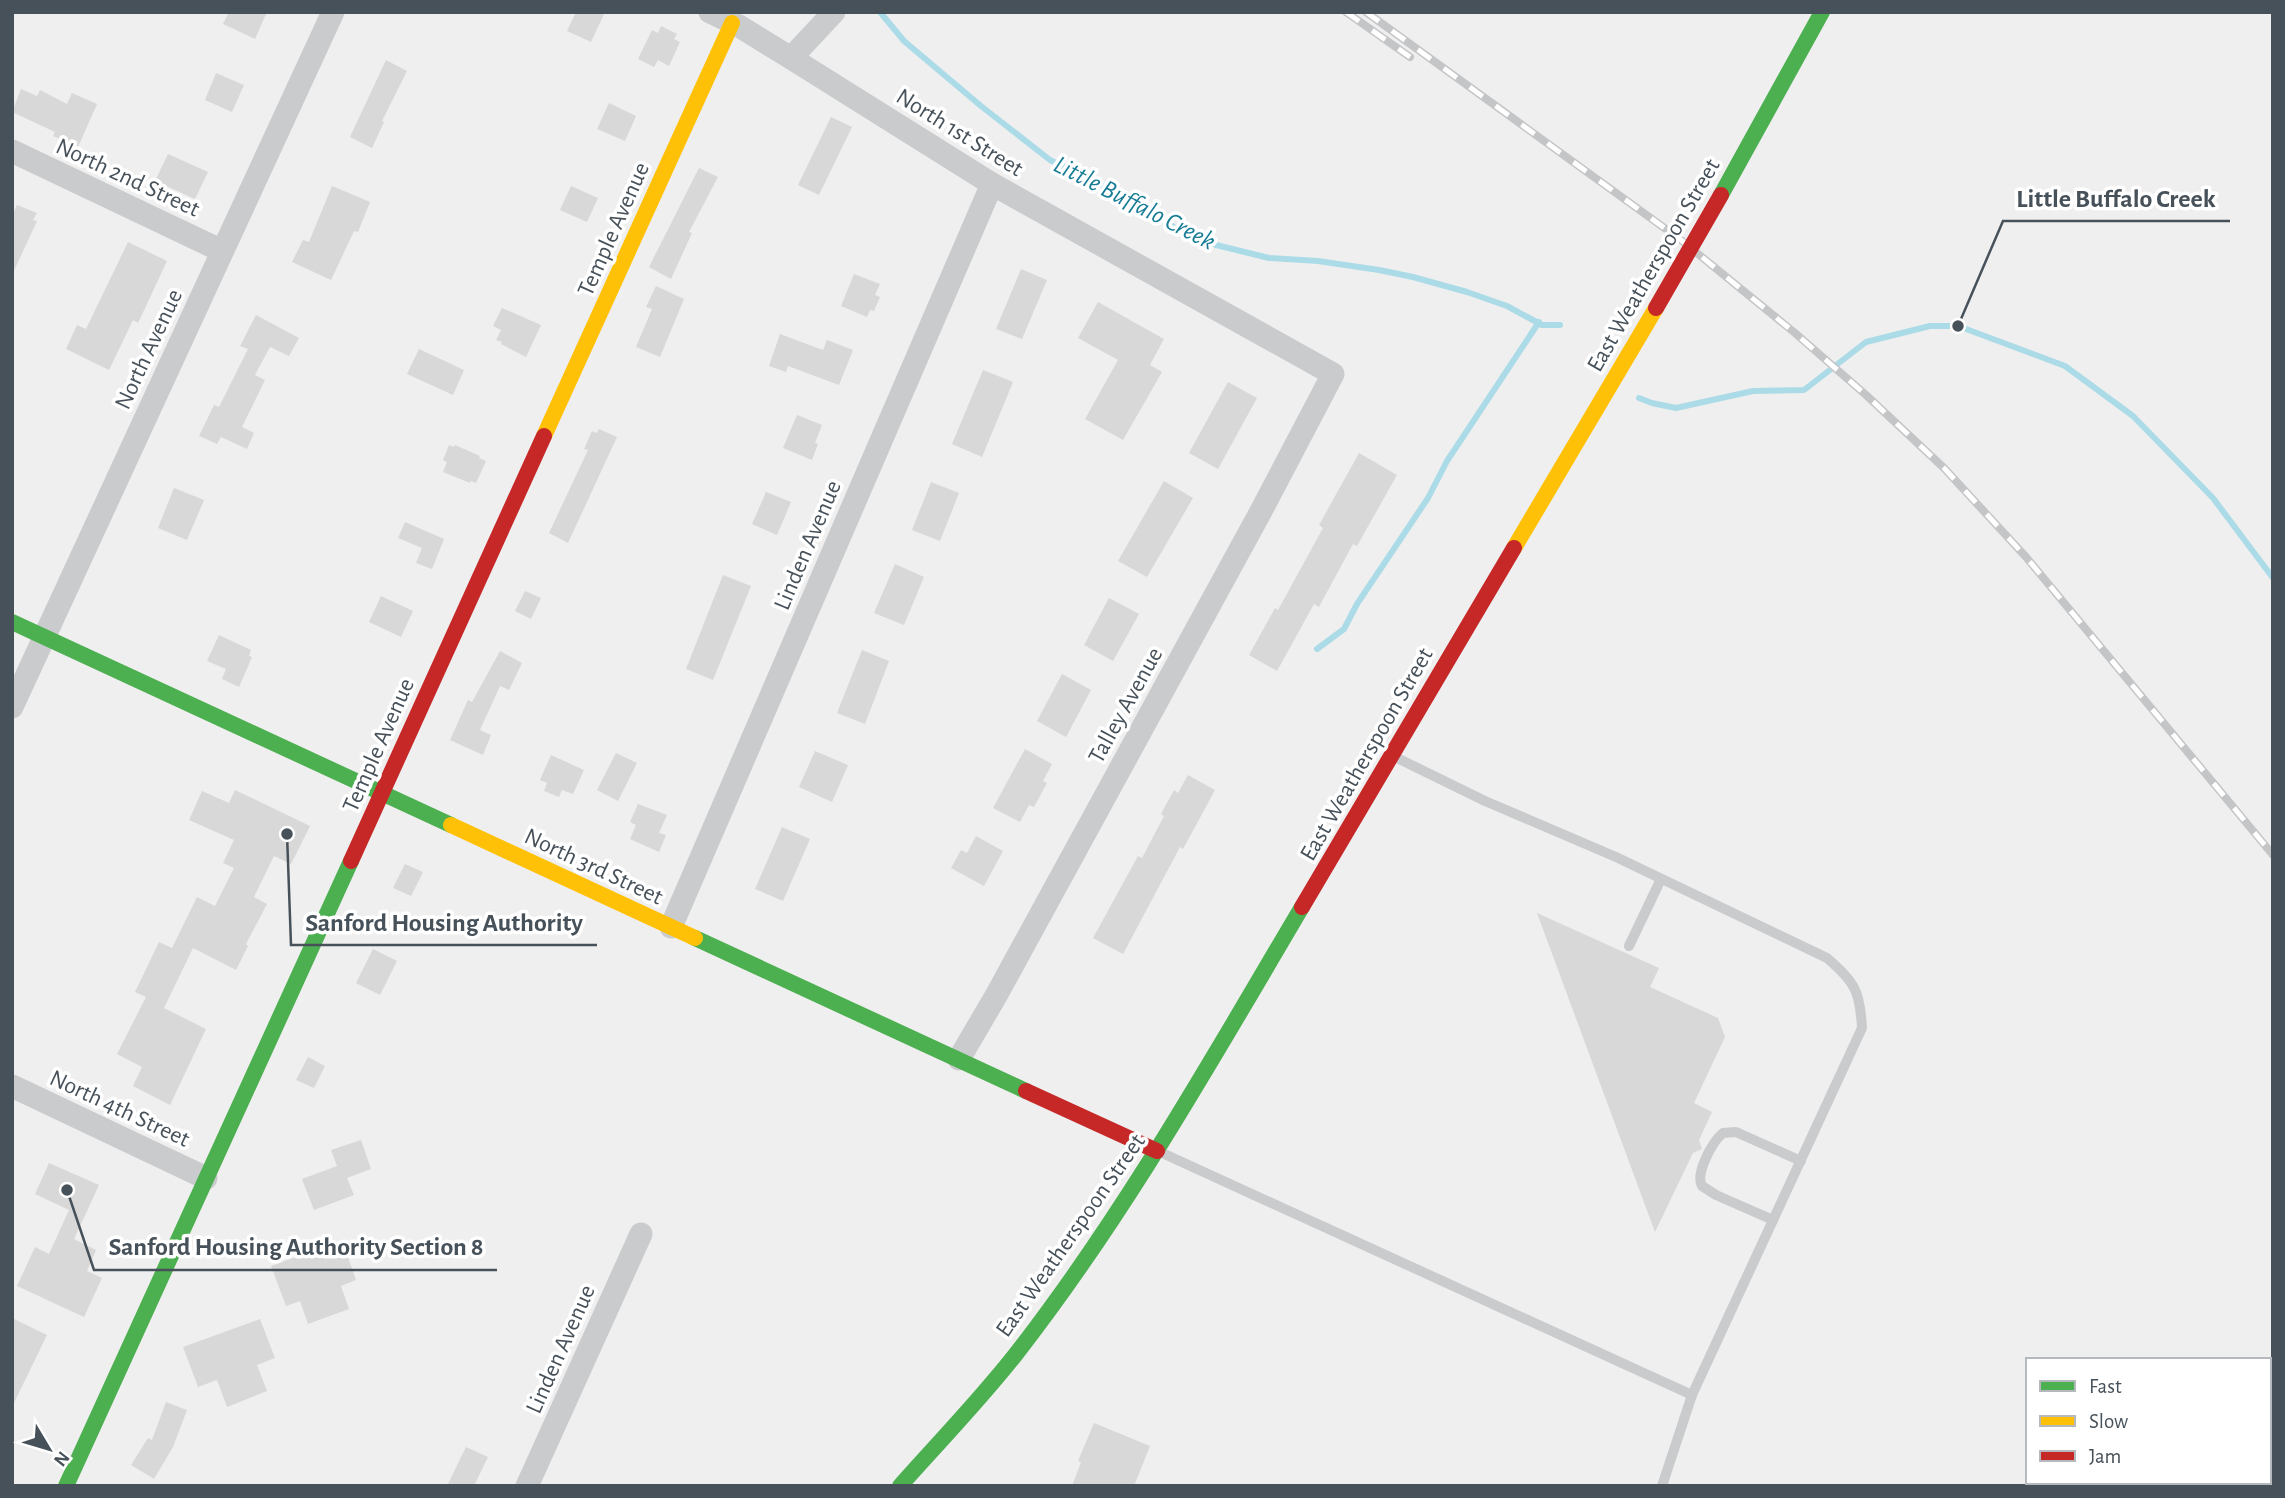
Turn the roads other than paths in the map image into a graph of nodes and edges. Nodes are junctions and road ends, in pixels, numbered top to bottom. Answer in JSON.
{"nodes":[{"id":1,"x":334,"y":12,"type":"edge"},
{"id":2,"x":710,"y":12,"type":"edge"},
{"id":3,"x":834,"y":12,"type":"edge"},
{"id":4,"x":1822,"y":12,"type":"edge"},
{"id":5,"x":732,"y":23,"type":"junction"},
{"id":6,"x":791,"y":58,"type":"junction"},
{"id":7,"x":12,"y":151,"type":"edge"},
{"id":8,"x":992,"y":184,"type":"junction"},
{"id":9,"x":222,"y":251,"type":"junction"},
{"id":10,"x":1333,"y":374,"type":"joint"},
{"id":11,"x":12,"y":622,"type":"edge"},
{"id":12,"x":45,"y":637,"type":"junction"},
{"id":13,"x":12,"y":708,"type":"edge"},
{"id":14,"x":1393,"y":756,"type":"junction"},
{"id":15,"x":381,"y":794,"type":"junction"},
{"id":16,"x":1661,"y":879,"type":"junction"},
{"id":17,"x":671,"y":927,"type":"junction"},
{"id":18,"x":1629,"y":946,"type":"dead end"},
{"id":19,"x":959,"y":1059,"type":"junction"},
{"id":20,"x":12,"y":1086,"type":"edge"},
{"id":21,"x":1157,"y":1151,"type":"junction"},
{"id":22,"x":1801,"y":1161,"type":"junction"},
{"id":23,"x":206,"y":1178,"type":"junction"},
{"id":24,"x":1773,"y":1220,"type":"junction"},
{"id":25,"x":641,"y":1234,"type":"dead end"},
{"id":26,"x":1692,"y":1395,"type":"junction"},
{"id":27,"x":66,"y":1486,"type":"edge"},
{"id":28,"x":527,"y":1486,"type":"edge"},
{"id":29,"x":900,"y":1486,"type":"edge"},
{"id":30,"x":1662,"y":1486,"type":"edge"}],
"edges":[{"from":1,"to":9,"type":"street","name":"North Avenue"},
{"from":2,"to":5,"type":"street","name":"North 1st Street"},
{"from":3,"to":6,"type":"street"},
{"from":4,"to":14,"type":"street","name":"East Weatherspoon Street","bridge":true},
{"from":5,"to":6,"type":"street","name":"North 1st Street"},
{"from":5,"to":15,"type":"street","name":"Temple Avenue"},
{"from":6,"to":8,"type":"street","name":"North 1st Street"},
{"from":7,"to":9,"type":"street","name":"North 2nd Street"},
{"from":8,"to":10,"type":"street","name":"North 1st Street"},
{"from":8,"to":17,"type":"street","name":"Linden Avenue"},
{"from":9,"to":12,"type":"street","name":"North Avenue"},
{"from":10,"to":19,"type":"street","name":"Talley Avenue"},
{"from":11,"to":12,"type":"street","name":"North 3rd Street"},
{"from":12,"to":13,"type":"street","name":"North Avenue"},
{"from":12,"to":15,"type":"street","name":"North 3rd Street"},
{"from":14,"to":16,"type":"lane"},
{"from":14,"to":21,"type":"street","name":"East Weatherspoon Street"},
{"from":15,"to":17,"type":"street","name":"North 3rd Street"},
{"from":15,"to":23,"type":"street","name":"Temple Avenue"},
{"from":16,"to":18,"type":"lane"},
{"from":16,"to":22,"type":"lane"},
{"from":17,"to":19,"type":"street","name":"North 3rd Street"},
{"from":19,"to":21,"type":"street","name":"North 3rd Street"},
{"from":20,"to":23,"type":"street","name":"North 4th Street"},
{"from":21,"to":26,"type":"lane"},
{"from":21,"to":29,"type":"street","name":"East Weatherspoon Street"},
{"from":22,"to":24,"type":"lane"},
{"from":22,"to":24,"type":"lane"},
{"from":23,"to":27,"type":"street","name":"Temple Avenue"},
{"from":24,"to":26,"type":"lane"},
{"from":25,"to":28,"type":"street","name":"Linden Avenue"},
{"from":26,"to":30,"type":"lane"}]}
